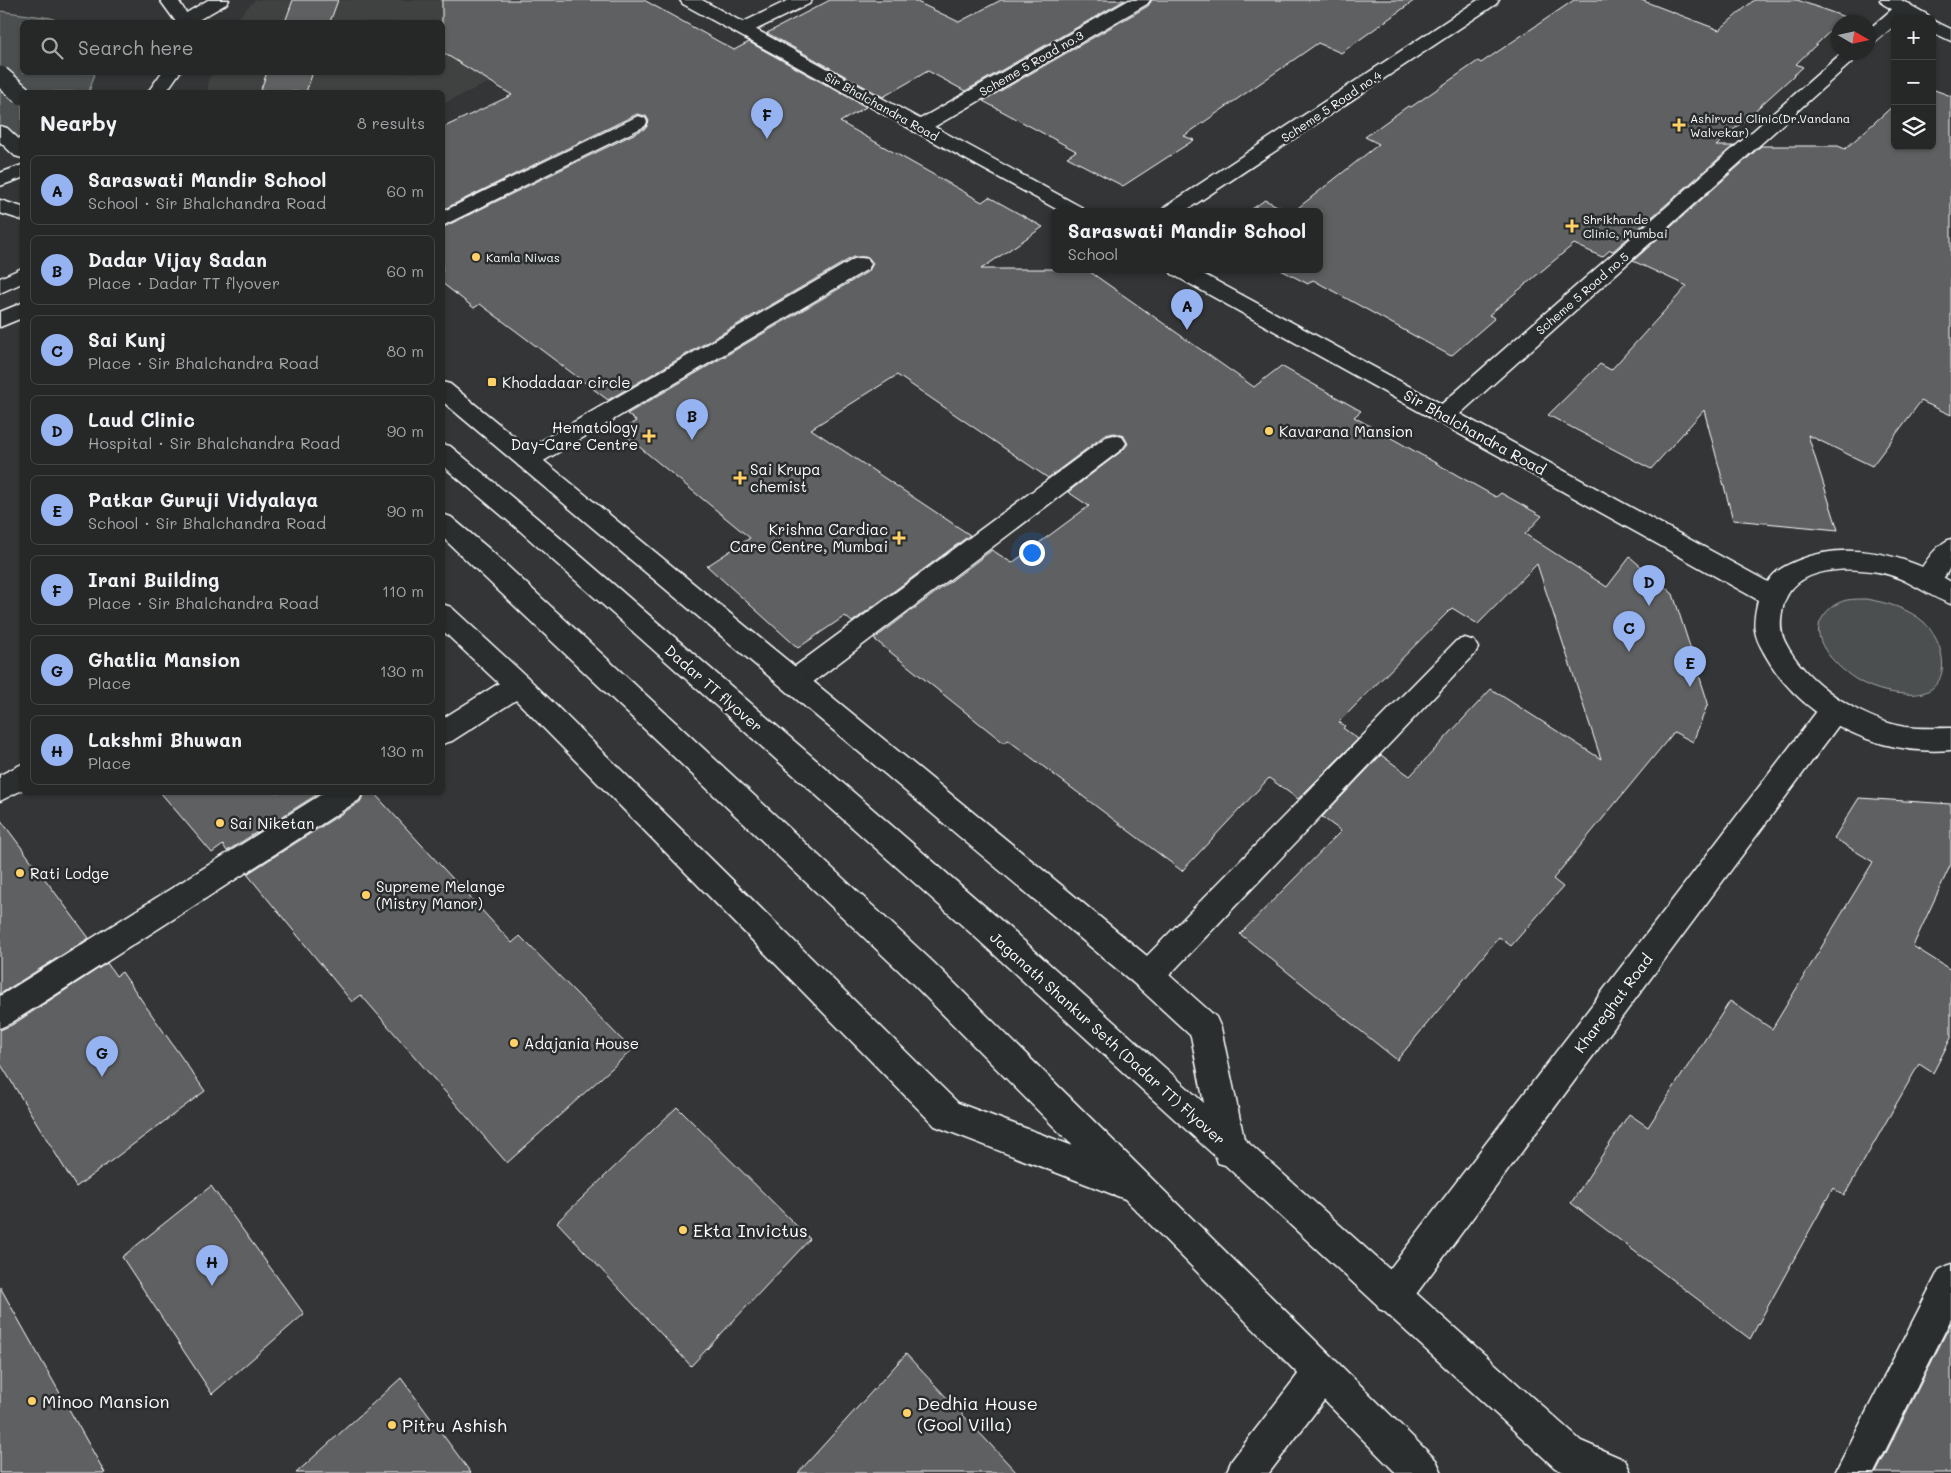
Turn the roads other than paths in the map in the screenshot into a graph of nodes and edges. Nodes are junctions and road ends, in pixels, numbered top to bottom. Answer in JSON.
{"nodes":[{"id":1,"x":169,"y":0,"type":"edge"},
{"id":2,"x":220,"y":0,"type":"edge"},
{"id":3,"x":689,"y":0,"type":"edge"},
{"id":4,"x":803,"y":0,"type":"edge"},
{"id":5,"x":1141,"y":0,"type":"edge"},
{"id":6,"x":1490,"y":0,"type":"edge"},
{"id":7,"x":1896,"y":4,"type":"edge"},
{"id":8,"x":1915,"y":15,"type":"edge"},
{"id":9,"x":183,"y":20,"type":"edge"},
{"id":10,"x":187,"y":20,"type":"edge"},
{"id":11,"x":1936,"y":27,"type":"edge"},
{"id":12,"x":743,"y":29,"type":"junction"},
{"id":13,"x":1876,"y":29,"type":"edge"},
{"id":14,"x":1951,"y":36,"type":"edge"},
{"id":15,"x":1845,"y":60,"type":"edge"},
{"id":16,"x":169,"y":75,"type":"edge"},
{"id":17,"x":0,"y":76,"type":"edge"},
{"id":18,"x":160,"y":90,"type":"edge"},
{"id":19,"x":20,"y":93,"type":"edge"},
{"id":20,"x":638,"y":122,"type":"dead end"},
{"id":21,"x":920,"y":126,"type":"junction"},
{"id":22,"x":0,"y":132,"type":"edge"},
{"id":23,"x":20,"y":150,"type":"edge"},
{"id":24,"x":20,"y":172,"type":"edge"},
{"id":25,"x":0,"y":180,"type":"edge"},
{"id":26,"x":0,"y":206,"type":"edge"},
{"id":27,"x":1069,"y":208,"type":"edge"},
{"id":28,"x":1177,"y":208,"type":"edge"},
{"id":29,"x":20,"y":213,"type":"edge"},
{"id":30,"x":445,"y":218,"type":"edge"},
{"id":31,"x":861,"y":264,"type":"dead end"},
{"id":32,"x":1185,"y":273,"type":"edge"},
{"id":33,"x":20,"y":276,"type":"edge"},
{"id":34,"x":0,"y":286,"type":"edge"},
{"id":35,"x":20,"y":311,"type":"edge"},
{"id":36,"x":0,"y":320,"type":"edge"},
{"id":37,"x":445,"y":392,"type":"edge"},
{"id":38,"x":1444,"y":415,"type":"junction"},
{"id":39,"x":1114,"y":443,"type":"dead end"},
{"id":40,"x":445,"y":455,"type":"edge"},
{"id":41,"x":527,"y":460,"type":"junction"},
{"id":42,"x":445,"y":526,"type":"edge"},
{"id":43,"x":1951,"y":548,"type":"edge"},
{"id":44,"x":1928,"y":579,"type":"junction"},
{"id":45,"x":1951,"y":594,"type":"edge"},
{"id":46,"x":1772,"y":595,"type":"junction"},
{"id":47,"x":445,"y":617,"type":"edge"},
{"id":48,"x":1464,"y":648,"type":"dead end"},
{"id":49,"x":795,"y":681,"type":"junction"},
{"id":50,"x":518,"y":685,"type":"junction"},
{"id":51,"x":1834,"y":710,"type":"junction"},
{"id":52,"x":445,"y":731,"type":"edge"},
{"id":53,"x":1951,"y":739,"type":"edge"},
{"id":54,"x":20,"y":777,"type":"edge"},
{"id":55,"x":0,"y":789,"type":"edge"},
{"id":56,"x":344,"y":795,"type":"edge"},
{"id":57,"x":985,"y":926,"type":"joint"},
{"id":58,"x":1148,"y":976,"type":"junction"},
{"id":59,"x":0,"y":1013,"type":"edge"},
{"id":60,"x":1230,"y":1151,"type":"junction"},
{"id":61,"x":1134,"y":1185,"type":"junction"},
{"id":62,"x":1951,"y":1282,"type":"edge"},
{"id":63,"x":1392,"y":1296,"type":"junction"},
{"id":64,"x":1322,"y":1373,"type":"junction"},
{"id":65,"x":1579,"y":1464,"type":"edge"},
{"id":66,"x":1245,"y":1473,"type":"edge"},
{"id":67,"x":1423,"y":1473,"type":"edge"},
{"id":68,"x":1612,"y":1473,"type":"edge"},
{"id":69,"x":1854,"y":1473,"type":"edge"}],
"edges":[{"from":1,"to":9,"type":"main road"},
{"from":2,"to":10,"type":"main road"},
{"from":3,"to":12,"type":"main road","name":"Sir Bhalchandra Road"},
{"from":4,"to":12,"type":"main road"},
{"from":5,"to":21,"type":"main road","name":"Scheme 5 Road no.3"},
{"from":6,"to":28,"type":"main road","name":"Scheme 5 Road no.4"},
{"from":7,"to":8,"type":"main road"},
{"from":7,"to":13,"type":"main road"},
{"from":11,"to":14,"type":"main road"},
{"from":12,"to":21,"type":"main road","name":"Sir Bhalchandra Road"},
{"from":15,"to":38,"type":"main road","name":"Scheme 5 Road no.5"},
{"from":16,"to":18,"type":"main road"},
{"from":17,"to":19,"type":"main road","bridge":true},
{"from":20,"to":30,"type":"main road"},
{"from":21,"to":27,"type":"main road","name":"Sir Bhalchandra Road"},
{"from":22,"to":23,"type":"main road"},
{"from":24,"to":25,"type":"main road"},
{"from":26,"to":29,"type":"main road"},
{"from":31,"to":41,"type":"main road"},
{"from":32,"to":38,"type":"main road","name":"Sir Bhalchandra Road"},
{"from":33,"to":34,"type":"main road"},
{"from":35,"to":36,"type":"main road"},
{"from":37,"to":41,"type":"main road"},
{"from":38,"to":46,"type":"main road","name":"Sir Bhalchandra Road"},
{"from":39,"to":49,"type":"main road"},
{"from":40,"to":57,"type":"main road","name":"Dadar TT flyover"},
{"from":41,"to":49,"type":"main road"},
{"from":42,"to":61,"type":"main road"},
{"from":43,"to":44,"type":"main road"},
{"from":44,"to":45,"type":"main road"},
{"from":44,"to":46,"type":"main road"},
{"from":46,"to":51,"type":"main road"},
{"from":47,"to":50,"type":"main road"},
{"from":48,"to":58,"type":"main road"},
{"from":49,"to":58,"type":"main road"},
{"from":50,"to":52,"type":"main road"},
{"from":50,"to":61,"type":"main road"},
{"from":51,"to":53,"type":"main road"},
{"from":51,"to":63,"type":"main road","name":"Khareghat Road"},
{"from":54,"to":55,"type":"main road"},
{"from":56,"to":59,"type":"main road"},
{"from":57,"to":60,"type":"main road","name":"Jaganath Shankur Seth (Dadar TT) Flyover"},
{"from":58,"to":60,"type":"main road"},
{"from":60,"to":63,"type":"main road","name":"Jaganath Shankur Seth (Dadar TT) Flyover"},
{"from":61,"to":64,"type":"main road"},
{"from":62,"to":69,"type":"main road"},
{"from":63,"to":65,"type":"main road","name":"Jaganath Shankur Seth (Dadar TT) Flyover"},
{"from":64,"to":66,"type":"main road"},
{"from":64,"to":67,"type":"main road"},
{"from":65,"to":68,"type":"main road","name":"Jaganath Shankur Seth (Dadar TT) Flyover"}]}
